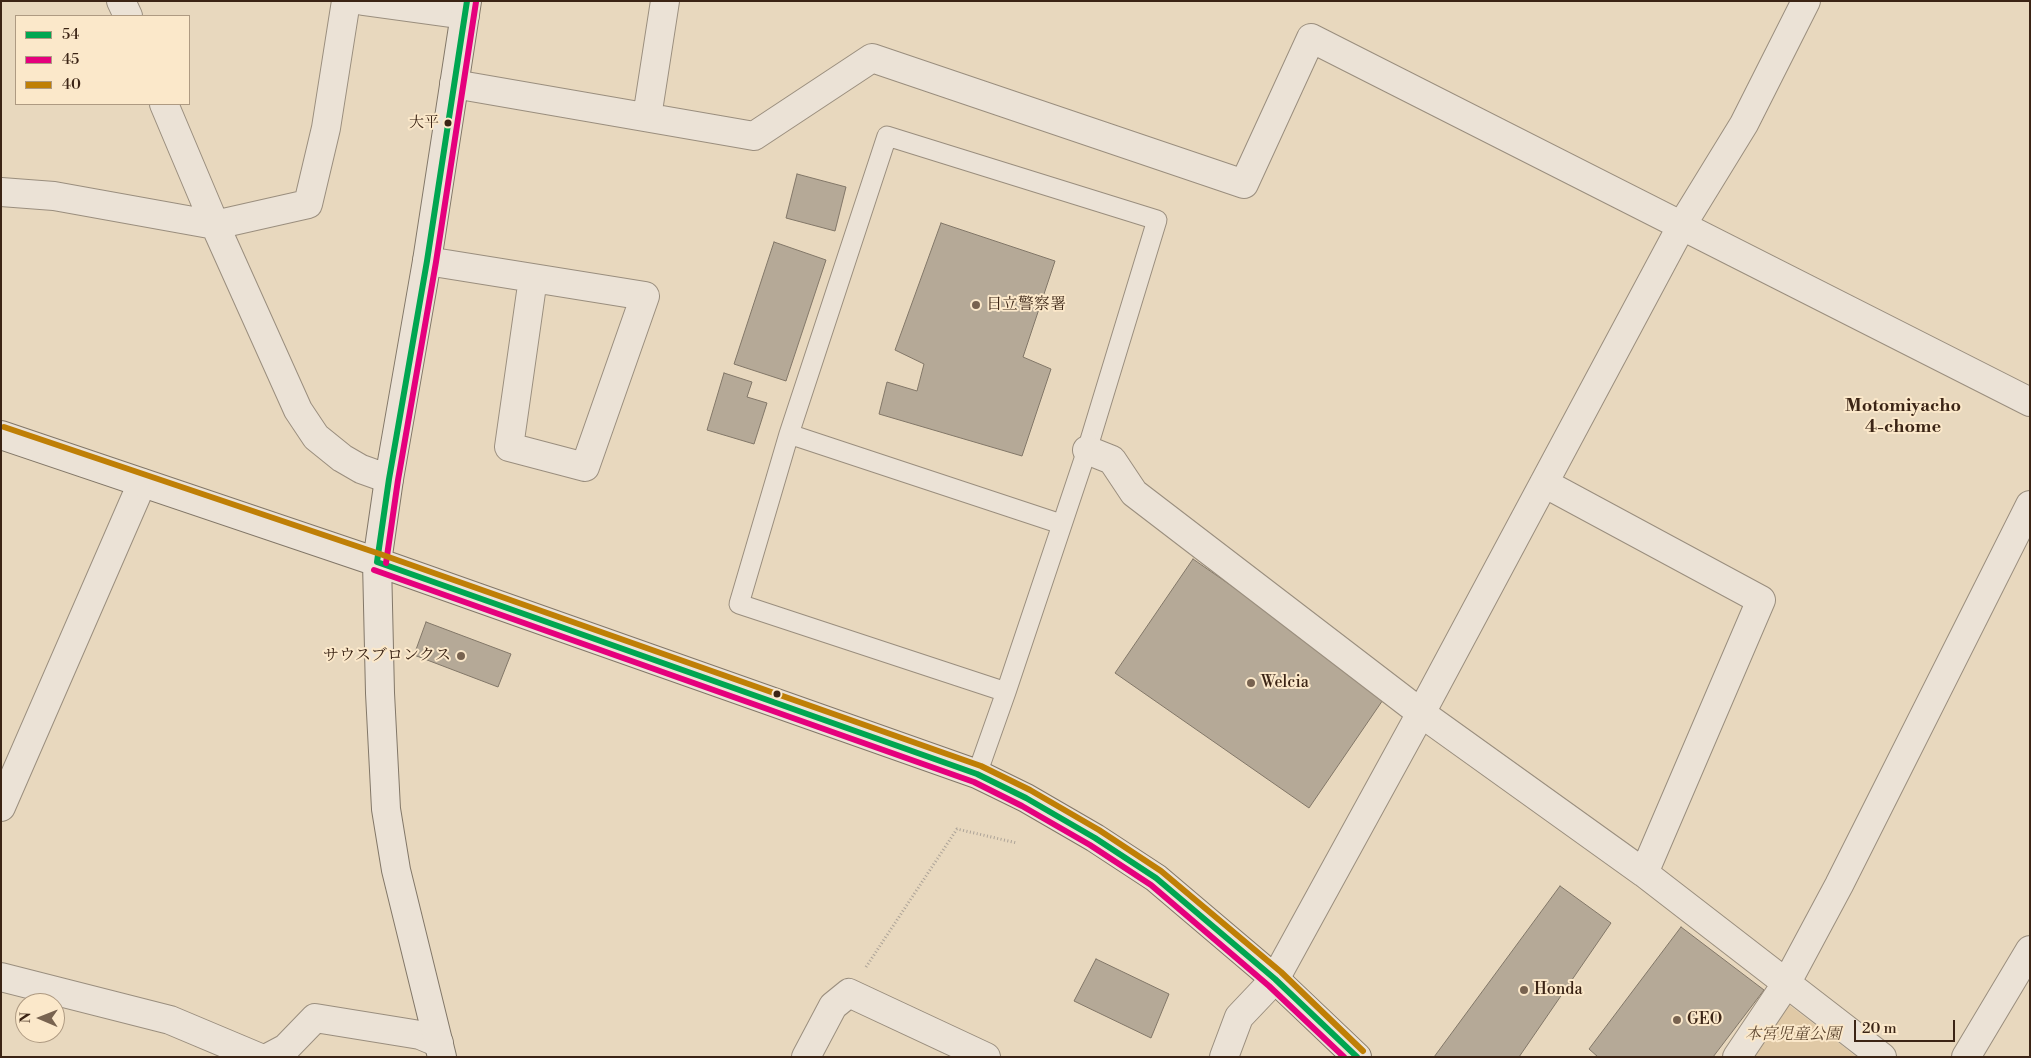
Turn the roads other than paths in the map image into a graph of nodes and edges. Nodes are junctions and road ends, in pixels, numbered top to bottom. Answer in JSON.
{"nodes":[{"id":1,"x":121,"y":1,"type":"edge"},
{"id":2,"x":346,"y":1,"type":"edge"},
{"id":3,"x":363,"y":1,"type":"edge"},
{"id":4,"x":665,"y":1,"type":"edge"},
{"id":5,"x":1806,"y":1,"type":"edge"},
{"id":6,"x":466,"y":8,"type":"edge"},
{"id":7,"x":128,"y":15,"type":"edge"},
{"id":8,"x":454,"y":84,"type":"junction"},
{"id":9,"x":164,"y":105,"type":"edge"},
{"id":10,"x":647,"y":117,"type":"junction"},
{"id":11,"x":1,"y":192,"type":"edge"},
{"id":12,"x":1682,"y":225,"type":"junction"},
{"id":13,"x":215,"y":226,"type":"junction"},
{"id":14,"x":427,"y":261,"type":"junction"},
{"id":15,"x":533,"y":278,"type":"junction"},
{"id":16,"x":2030,"y":402,"type":"edge"},
{"id":17,"x":789,"y":434,"type":"junction"},
{"id":18,"x":1,"y":435,"type":"edge"},
{"id":19,"x":1087,"y":450,"type":"junction"},
{"id":20,"x":389,"y":479,"type":"junction"},
{"id":21,"x":142,"y":483,"type":"junction"},
{"id":22,"x":1544,"y":483,"type":"junction"},
{"id":23,"x":2030,"y":504,"type":"edge"},
{"id":24,"x":1061,"y":524,"type":"junction"},
{"id":25,"x":377,"y":562,"type":"junction"},
{"id":26,"x":1006,"y":692,"type":"junction"},
{"id":27,"x":1422,"y":712,"type":"junction"},
{"id":28,"x":977,"y":774,"type":"junction"},
{"id":29,"x":1,"y":807,"type":"edge"},
{"id":30,"x":1644,"y":873,"type":"junction"},
{"id":31,"x":2030,"y":950,"type":"edge"},
{"id":32,"x":1,"y":977,"type":"edge"},
{"id":33,"x":1275,"y":979,"type":"junction"},
{"id":34,"x":1786,"y":984,"type":"junction"},
{"id":35,"x":441,"y":1050,"type":"edge"},
{"id":36,"x":258,"y":1057,"type":"edge"},
{"id":37,"x":269,"y":1057,"type":"edge"},
{"id":38,"x":806,"y":1057,"type":"edge"},
{"id":39,"x":986,"y":1057,"type":"edge"},
{"id":40,"x":1224,"y":1057,"type":"edge"},
{"id":41,"x":1357,"y":1057,"type":"edge"},
{"id":42,"x":1736,"y":1057,"type":"edge"},
{"id":43,"x":1882,"y":1057,"type":"edge"},
{"id":44,"x":1966,"y":1057,"type":"edge"}],
"edges":[{"from":1,"to":7,"type":"street"},
{"from":2,"to":13,"type":"street"},
{"from":3,"to":6,"type":"street"},
{"from":4,"to":10,"type":"street"},
{"from":5,"to":12,"type":"street"},
{"from":6,"to":8,"type":"street"},
{"from":8,"to":10,"type":"street"},
{"from":8,"to":14,"type":"street"},
{"from":9,"to":13,"type":"street"},
{"from":10,"to":12,"type":"street"},
{"from":11,"to":13,"type":"street"},
{"from":12,"to":16,"type":"street"},
{"from":12,"to":22,"type":"street"},
{"from":13,"to":20,"type":"street"},
{"from":14,"to":15,"type":"street"},
{"from":14,"to":20,"type":"street"},
{"from":15,"to":15,"type":"street"},
{"from":17,"to":19,"type":"lane"},
{"from":17,"to":24,"type":"lane"},
{"from":17,"to":26,"type":"lane"},
{"from":18,"to":21,"type":"street"},
{"from":19,"to":24,"type":"lane"},
{"from":19,"to":27,"type":"street"},
{"from":20,"to":25,"type":"street"},
{"from":21,"to":25,"type":"street"},
{"from":21,"to":29,"type":"street"},
{"from":22,"to":27,"type":"street"},
{"from":22,"to":30,"type":"street"},
{"from":23,"to":34,"type":"street"},
{"from":24,"to":26,"type":"lane"},
{"from":25,"to":28,"type":"street"},
{"from":25,"to":35,"type":"street"},
{"from":26,"to":28,"type":"lane"},
{"from":27,"to":30,"type":"street"},
{"from":27,"to":33,"type":"street"},
{"from":28,"to":33,"type":"street"},
{"from":30,"to":34,"type":"street"},
{"from":31,"to":44,"type":"street"},
{"from":32,"to":36,"type":"street"},
{"from":33,"to":40,"type":"street"},
{"from":33,"to":41,"type":"street"},
{"from":34,"to":42,"type":"street"},
{"from":34,"to":43,"type":"street"},
{"from":35,"to":37,"type":"street"},
{"from":38,"to":39,"type":"street"}]}
